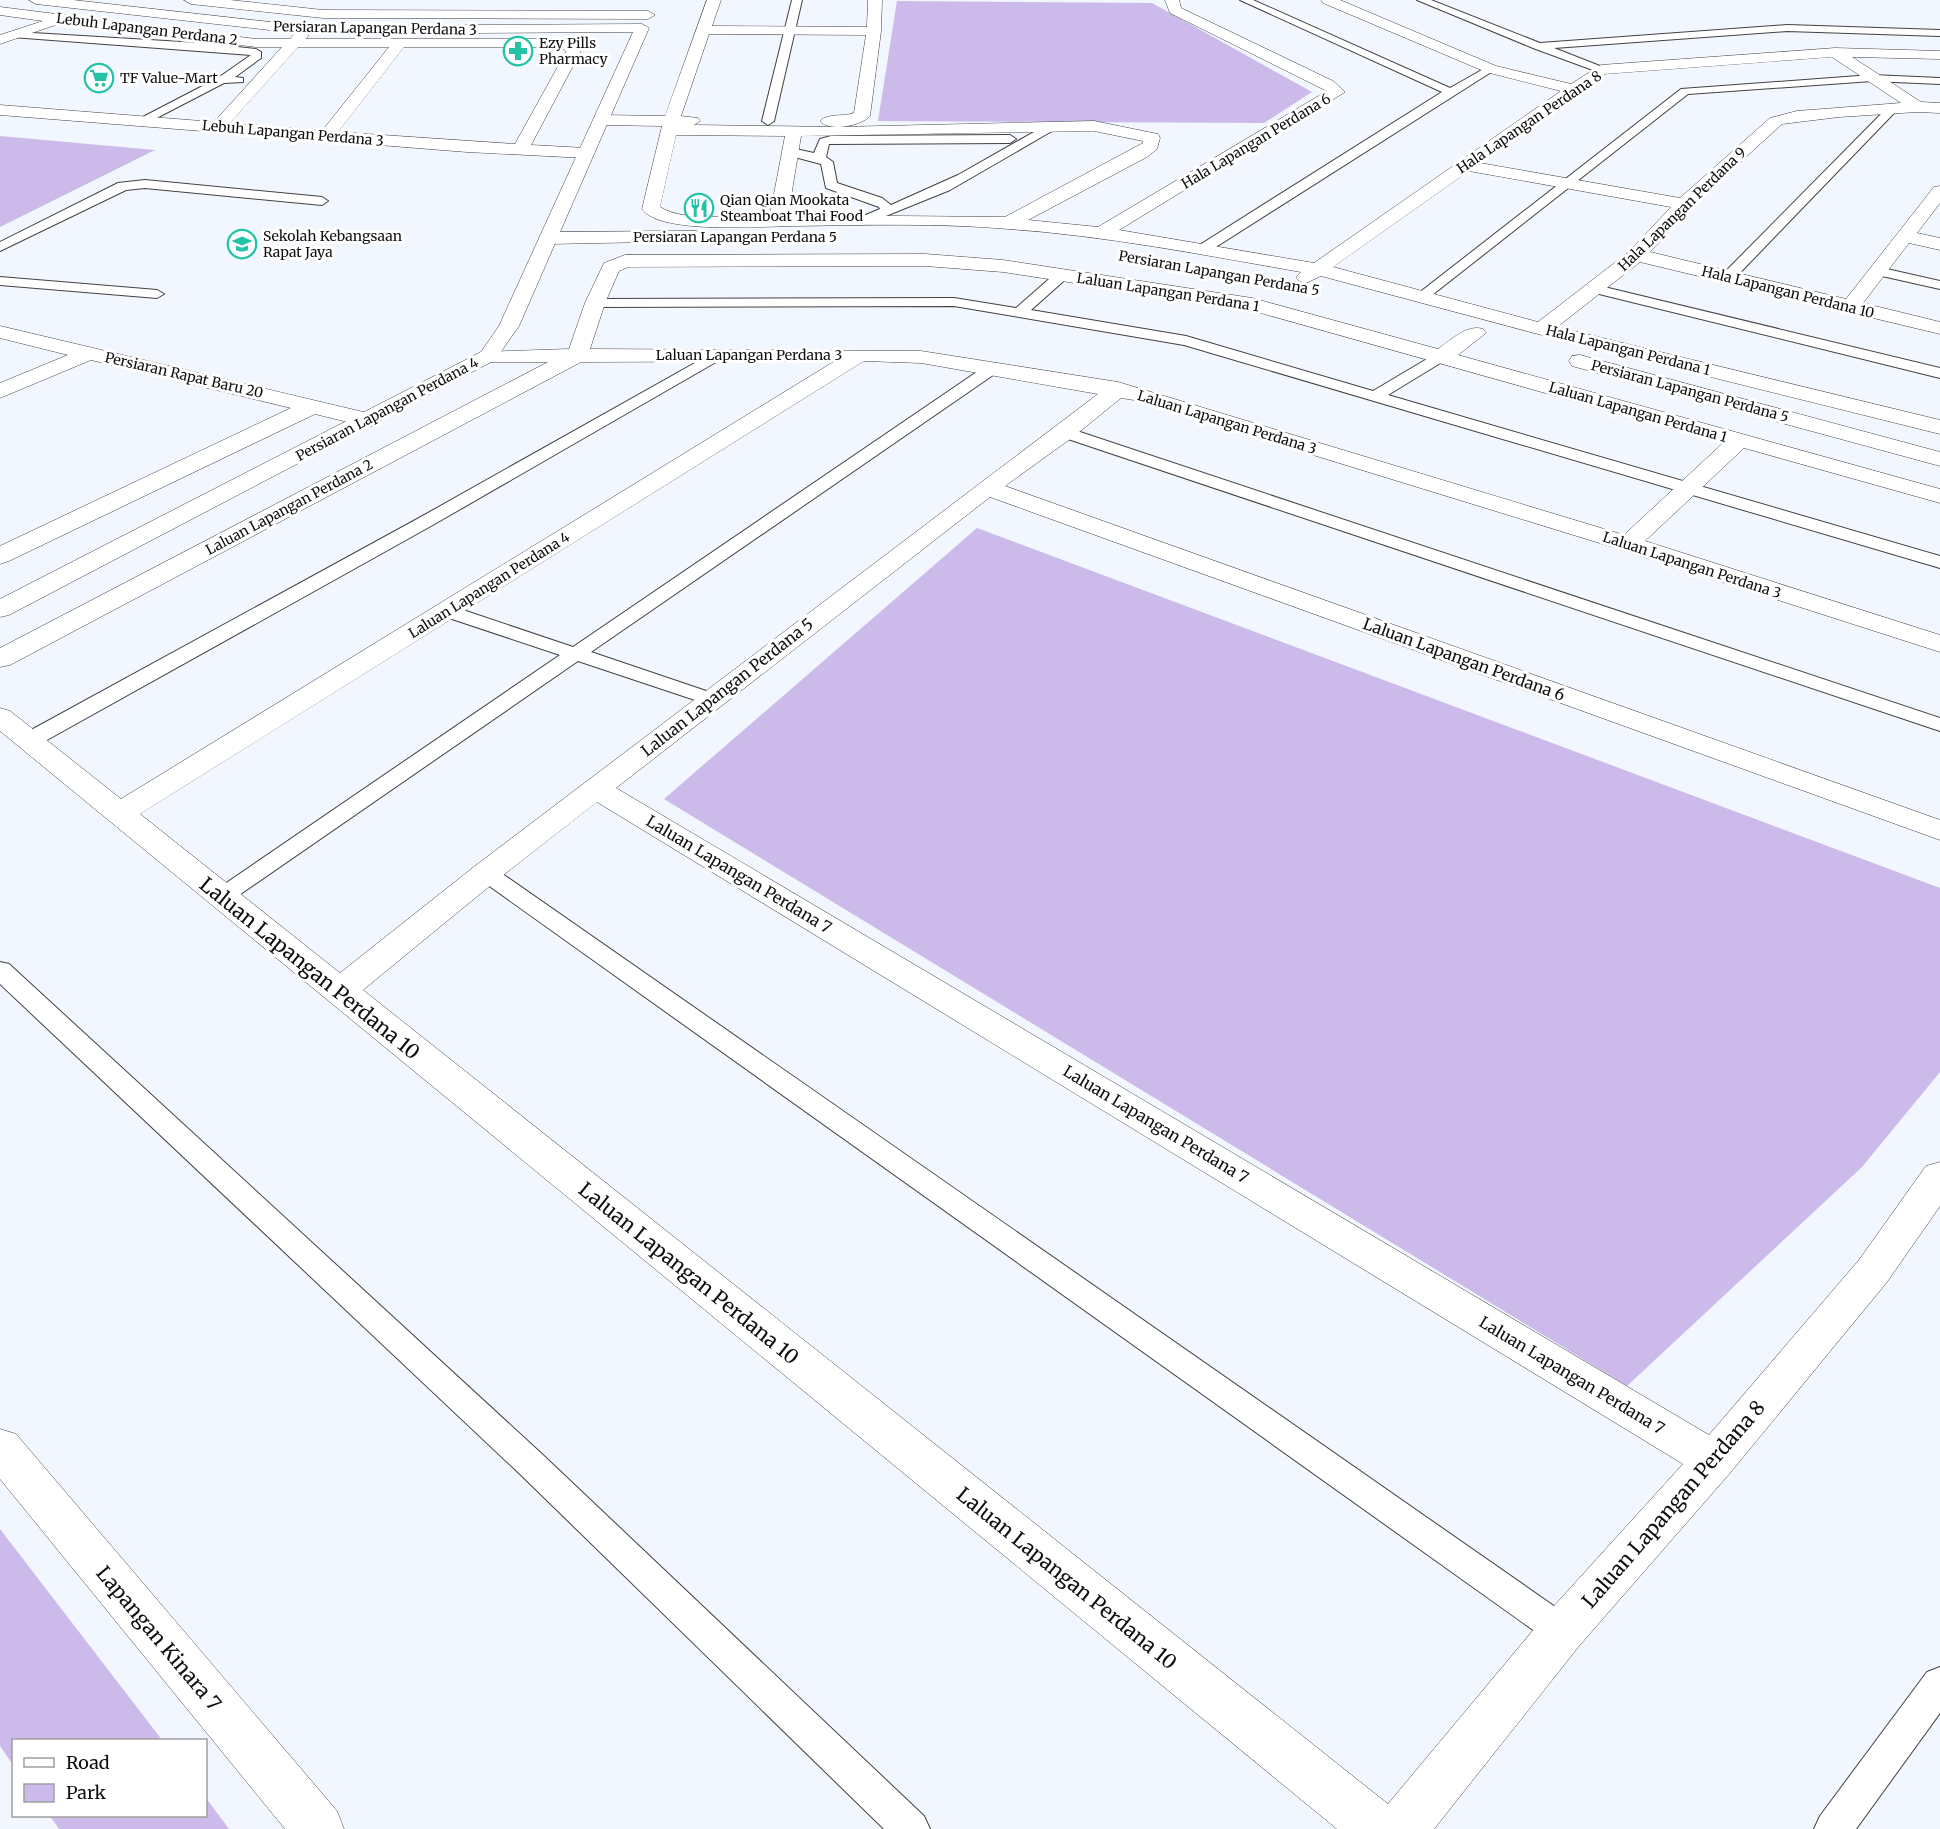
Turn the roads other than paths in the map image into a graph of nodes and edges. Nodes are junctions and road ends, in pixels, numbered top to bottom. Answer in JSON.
{"nodes":[{"id":1,"x":36,"y":0,"type":"edge"},
{"id":2,"x":191,"y":0,"type":"edge"},
{"id":3,"x":655,"y":0,"type":"edge"},
{"id":4,"x":714,"y":0,"type":"edge"},
{"id":5,"x":797,"y":0,"type":"edge"},
{"id":6,"x":875,"y":0,"type":"edge"},
{"id":7,"x":1172,"y":0,"type":"edge"},
{"id":8,"x":1245,"y":0,"type":"edge"},
{"id":9,"x":1328,"y":0,"type":"edge"},
{"id":10,"x":1422,"y":0,"type":"edge"},
{"id":11,"x":0,"y":11,"type":"edge"},
{"id":12,"x":62,"y":19,"type":"junction"},
{"id":13,"x":645,"y":21,"type":"junction"},
{"id":14,"x":306,"y":30,"type":"junction"},
{"id":15,"x":703,"y":30,"type":"junction"},
{"id":16,"x":789,"y":30,"type":"junction"},
{"id":17,"x":874,"y":31,"type":"junction"},
{"id":18,"x":1940,"y":33,"type":"edge"},
{"id":19,"x":16,"y":34,"type":"junction"},
{"id":20,"x":0,"y":40,"type":"edge"},
{"id":21,"x":294,"y":43,"type":"junction"},
{"id":22,"x":400,"y":43,"type":"junction"},
{"id":23,"x":1537,"y":46,"type":"junction"},
{"id":24,"x":1835,"y":52,"type":"junction"},
{"id":25,"x":1940,"y":56,"type":"edge"},
{"id":26,"x":1491,"y":69,"type":"junction"},
{"id":27,"x":1601,"y":70,"type":"junction"},
{"id":28,"x":1872,"y":78,"type":"junction"},
{"id":29,"x":222,"y":80,"type":"junction"},
{"id":30,"x":261,"y":80,"type":"junction"},
{"id":31,"x":1940,"y":81,"type":"edge"},
{"id":32,"x":1571,"y":89,"type":"junction"},
{"id":33,"x":1450,"y":92,"type":"junction"},
{"id":34,"x":1917,"y":107,"type":"junction"},
{"id":35,"x":1893,"y":108,"type":"junction"},
{"id":36,"x":1940,"y":108,"type":"edge"},
{"id":37,"x":0,"y":110,"type":"edge"},
{"id":38,"x":601,"y":120,"type":"junction"},
{"id":39,"x":143,"y":121,"type":"junction"},
{"id":40,"x":768,"y":121,"type":"junction"},
{"id":41,"x":670,"y":126,"type":"junction"},
{"id":42,"x":218,"y":127,"type":"junction"},
{"id":43,"x":1026,"y":128,"type":"junction"},
{"id":44,"x":1048,"y":128,"type":"junction"},
{"id":45,"x":794,"y":132,"type":"junction"},
{"id":46,"x":326,"y":136,"type":"junction"},
{"id":47,"x":1010,"y":139,"type":"junction"},
{"id":48,"x":520,"y":150,"type":"junction"},
{"id":49,"x":791,"y":152,"type":"junction"},
{"id":50,"x":586,"y":153,"type":"junction"},
{"id":51,"x":819,"y":158,"type":"junction"},
{"id":52,"x":1465,"y":165,"type":"junction"},
{"id":53,"x":1569,"y":183,"type":"junction"},
{"id":54,"x":1940,"y":191,"type":"edge"},
{"id":55,"x":322,"y":201,"type":"dead end"},
{"id":56,"x":1684,"y":204,"type":"junction"},
{"id":57,"x":884,"y":205,"type":"junction"},
{"id":58,"x":866,"y":220,"type":"junction"},
{"id":59,"x":778,"y":221,"type":"junction"},
{"id":60,"x":1008,"y":223,"type":"junction"},
{"id":61,"x":1101,"y":233,"type":"junction"},
{"id":62,"x":1904,"y":236,"type":"junction"},
{"id":63,"x":548,"y":238,"type":"junction"},
{"id":64,"x":1940,"y":244,"type":"edge"},
{"id":65,"x":0,"y":247,"type":"edge"},
{"id":66,"x":1074,"y":249,"type":"dead end"},
{"id":67,"x":1203,"y":249,"type":"junction"},
{"id":68,"x":1108,"y":254,"type":"dead end"},
{"id":69,"x":1637,"y":255,"type":"junction"},
{"id":70,"x":1178,"y":265,"type":"dead end"},
{"id":71,"x":1878,"y":271,"type":"junction"},
{"id":72,"x":1062,"y":275,"type":"junction"},
{"id":73,"x":1248,"y":277,"type":"dead end"},
{"id":74,"x":1728,"y":277,"type":"junction"},
{"id":75,"x":1318,"y":280,"type":"junction"},
{"id":76,"x":0,"y":281,"type":"edge"},
{"id":77,"x":1940,"y":285,"type":"edge"},
{"id":78,"x":1596,"y":289,"type":"junction"},
{"id":79,"x":157,"y":294,"type":"dead end"},
{"id":80,"x":1422,"y":296,"type":"junction"},
{"id":81,"x":595,"y":303,"type":"junction"},
{"id":82,"x":1850,"y":307,"type":"junction"},
{"id":83,"x":1019,"y":313,"type":"junction"},
{"id":84,"x":1454,"y":327,"type":"dead end"},
{"id":85,"x":1940,"y":328,"type":"edge"},
{"id":86,"x":1541,"y":329,"type":"junction"},
{"id":87,"x":0,"y":332,"type":"edge"},
{"id":88,"x":1476,"y":333,"type":"junction"},
{"id":89,"x":1499,"y":339,"type":"dead end"},
{"id":90,"x":90,"y":353,"type":"junction"},
{"id":91,"x":578,"y":355,"type":"junction"},
{"id":92,"x":718,"y":355,"type":"junction"},
{"id":93,"x":860,"y":355,"type":"junction"},
{"id":94,"x":488,"y":356,"type":"junction"},
{"id":95,"x":1442,"y":356,"type":"junction"},
{"id":96,"x":1567,"y":357,"type":"dead end"},
{"id":97,"x":993,"y":368,"type":"junction"},
{"id":98,"x":1940,"y":373,"type":"edge"},
{"id":99,"x":1118,"y":389,"type":"junction"},
{"id":100,"x":0,"y":391,"type":"edge"},
{"id":101,"x":1377,"y":395,"type":"junction"},
{"id":102,"x":314,"y":406,"type":"junction"},
{"id":103,"x":368,"y":420,"type":"junction"},
{"id":104,"x":1940,"y":428,"type":"edge"},
{"id":105,"x":1065,"y":432,"type":"junction"},
{"id":106,"x":1738,"y":441,"type":"junction"},
{"id":107,"x":1940,"y":459,"type":"edge"},
{"id":108,"x":987,"y":488,"type":"junction"},
{"id":109,"x":1690,"y":488,"type":"junction"},
{"id":110,"x":1940,"y":496,"type":"edge"},
{"id":111,"x":1628,"y":544,"type":"junction"},
{"id":112,"x":0,"y":556,"type":"edge"},
{"id":113,"x":1940,"y":562,"type":"edge"},
{"id":114,"x":0,"y":609,"type":"edge"},
{"id":115,"x":447,"y":611,"type":"junction"},
{"id":116,"x":1940,"y":644,"type":"edge"},
{"id":117,"x":574,"y":655,"type":"junction"},
{"id":118,"x":0,"y":659,"type":"edge"},
{"id":119,"x":711,"y":699,"type":"junction"},
{"id":120,"x":1940,"y":725,"type":"edge"},
{"id":121,"x":15,"y":729,"type":"edge"},
{"id":122,"x":597,"y":789,"type":"junction"},
{"id":123,"x":118,"y":814,"type":"junction"},
{"id":124,"x":1940,"y":831,"type":"edge"},
{"id":125,"x":486,"y":873,"type":"junction"},
{"id":126,"x":221,"y":897,"type":"junction"},
{"id":127,"x":0,"y":970,"type":"edge"},
{"id":128,"x":340,"y":991,"type":"junction"},
{"id":129,"x":1940,"y":1176,"type":"edge"},
{"id":130,"x":0,"y":1447,"type":"edge"},
{"id":131,"x":1714,"y":1460,"type":"junction"},
{"id":132,"x":1562,"y":1631,"type":"junction"},
{"id":133,"x":1940,"y":1684,"type":"edge"},
{"id":134,"x":318,"y":1829,"type":"edge"},
{"id":135,"x":911,"y":1829,"type":"edge"},
{"id":136,"x":1378,"y":1829,"type":"edge"},
{"id":137,"x":1401,"y":1829,"type":"edge"},
{"id":138,"x":1833,"y":1829,"type":"edge"}],
"edges":[{"from":1,"to":14,"type":"street","name":"Persiaran Lapangan Perdana 3"},
{"from":2,"to":13,"type":"street","name":"Persiaran Lapangan Perdana 3"},
{"from":3,"to":13,"type":"street","name":"Persiaran Lapangan Perdana 4"},
{"from":4,"to":15,"type":"street"},
{"from":5,"to":16,"type":"lane"},
{"from":6,"to":17,"type":"street"},
{"from":7,"to":61,"type":"street","name":"Hala Lapangan Perdana 6"},
{"from":8,"to":33,"type":"lane"},
{"from":9,"to":26,"type":"street"},
{"from":10,"to":23,"type":"lane"},
{"from":11,"to":12,"type":"street","name":"Lebuh Lapangan Perdana 2"},
{"from":12,"to":19,"type":"street"},
{"from":12,"to":21,"type":"street","name":"Lebuh Lapangan Perdana 2"},
{"from":13,"to":14,"type":"street","name":"Persiaran Lapangan Perdana 3"},
{"from":13,"to":38,"type":"street","name":"Persiaran Lapangan Perdana 4"},
{"from":14,"to":21,"type":"street"},
{"from":15,"to":16,"type":"street"},
{"from":15,"to":41,"type":"street"},
{"from":16,"to":17,"type":"street"},
{"from":16,"to":40,"type":"lane"},
{"from":17,"to":40,"type":"street"},
{"from":18,"to":23,"type":"lane"},
{"from":19,"to":20,"type":"street"},
{"from":19,"to":29,"type":"lane"},
{"from":21,"to":22,"type":"street","name":"Lebuh Lapangan Perdana 2"},
{"from":21,"to":30,"type":"street"},
{"from":22,"to":46,"type":"street"},
{"from":22,"to":48,"type":"street","name":"Lebuh Lapangan Perdana 2"},
{"from":23,"to":27,"type":"lane"},
{"from":24,"to":25,"type":"street","name":"Hala Lapangan Perdana 8"},
{"from":24,"to":27,"type":"street","name":"Hala Lapangan Perdana 8"},
{"from":24,"to":28,"type":"street"},
{"from":26,"to":32,"type":"street"},
{"from":26,"to":33,"type":"lane"},
{"from":27,"to":32,"type":"street","name":"Hala Lapangan Perdana 8"},
{"from":28,"to":31,"type":"lane"},
{"from":28,"to":34,"type":"street"},
{"from":28,"to":53,"type":"lane"},
{"from":29,"to":30,"type":"lane"},
{"from":29,"to":39,"type":"lane"},
{"from":30,"to":42,"type":"street"},
{"from":32,"to":52,"type":"street","name":"Hala Lapangan Perdana 8"},
{"from":33,"to":67,"type":"lane"},
{"from":34,"to":35,"type":"street","name":"Hala Lapangan Perdana 9"},
{"from":34,"to":36,"type":"street","name":"Hala Lapangan Perdana 9"},
{"from":35,"to":56,"type":"street","name":"Hala Lapangan Perdana 9"},
{"from":35,"to":74,"type":"lane"},
{"from":37,"to":39,"type":"street","name":"Lebuh Lapangan Perdana 3"},
{"from":38,"to":41,"type":"street"},
{"from":38,"to":50,"type":"street","name":"Persiaran Lapangan Perdana 4"},
{"from":39,"to":42,"type":"street","name":"Lebuh Lapangan Perdana 3"},
{"from":40,"to":41,"type":"street"},
{"from":41,"to":45,"type":"street"},
{"from":41,"to":59,"type":"street"},
{"from":42,"to":46,"type":"street","name":"Lebuh Lapangan Perdana 3"},
{"from":43,"to":44,"type":"street"},
{"from":43,"to":45,"type":"street"},
{"from":43,"to":47,"type":"lane"},
{"from":44,"to":57,"type":"lane"},
{"from":44,"to":60,"type":"street"},
{"from":45,"to":49,"type":"street"},
{"from":46,"to":48,"type":"street","name":"Lebuh Lapangan Perdana 3"},
{"from":47,"to":51,"type":"lane"},
{"from":47,"to":57,"type":"lane"},
{"from":48,"to":50,"type":"street","name":"Lebuh Lapangan Perdana 3"},
{"from":49,"to":51,"type":"lane"},
{"from":49,"to":59,"type":"street"},
{"from":50,"to":63,"type":"street","name":"Persiaran Lapangan Perdana 4"},
{"from":51,"to":57,"type":"lane"},
{"from":52,"to":53,"type":"street"},
{"from":52,"to":75,"type":"street","name":"Hala Lapangan Perdana 8"},
{"from":53,"to":56,"type":"street"},
{"from":53,"to":80,"type":"lane"},
{"from":54,"to":62,"type":"street"},
{"from":55,"to":65,"type":"lane"},
{"from":56,"to":69,"type":"street","name":"Hala Lapangan Perdana 9"},
{"from":57,"to":58,"type":"lane"},
{"from":58,"to":59,"type":"street"},
{"from":58,"to":60,"type":"street"},
{"from":60,"to":61,"type":"street"},
{"from":61,"to":67,"type":"street"},
{"from":62,"to":64,"type":"street"},
{"from":62,"to":71,"type":"street"},
{"from":63,"to":66,"type":"street","name":"Persiaran Lapangan Perdana 5"},
{"from":63,"to":94,"type":"street","name":"Persiaran Lapangan Perdana 4"},
{"from":67,"to":75,"type":"street"},
{"from":68,"to":70,"type":"street","name":"Persiaran Lapangan Perdana 5"},
{"from":69,"to":74,"type":"street","name":"Hala Lapangan Perdana 10"},
{"from":69,"to":78,"type":"street","name":"Hala Lapangan Perdana 9"},
{"from":71,"to":77,"type":"lane"},
{"from":71,"to":82,"type":"street"},
{"from":72,"to":81,"type":"street","name":"Laluan Lapangan Perdana 1"},
{"from":72,"to":83,"type":"lane"},
{"from":72,"to":95,"type":"street","name":"Laluan Lapangan Perdana 1"},
{"from":73,"to":75,"type":"street","name":"Persiaran Lapangan Perdana 5"},
{"from":74,"to":82,"type":"street","name":"Hala Lapangan Perdana 10"},
{"from":75,"to":80,"type":"street","name":"Hala Lapangan Perdana 1"},
{"from":76,"to":79,"type":"lane"},
{"from":78,"to":86,"type":"street","name":"Hala Lapangan Perdana 9"},
{"from":78,"to":98,"type":"lane"},
{"from":80,"to":86,"type":"street","name":"Hala Lapangan Perdana 1"},
{"from":81,"to":83,"type":"lane"},
{"from":81,"to":91,"type":"street","name":"Laluan Lapangan Perdana 1"},
{"from":82,"to":85,"type":"street","name":"Hala Lapangan Perdana 10"},
{"from":83,"to":101,"type":"lane"},
{"from":84,"to":88,"type":"street"},
{"from":86,"to":104,"type":"street","name":"Hala Lapangan Perdana 1"},
{"from":87,"to":90,"type":"street","name":"Persiaran Rapat Baru 20"},
{"from":88,"to":89,"type":"street"},
{"from":88,"to":95,"type":"street"},
{"from":90,"to":100,"type":"street"},
{"from":90,"to":102,"type":"street","name":"Persiaran Rapat Baru 20"},
{"from":91,"to":92,"type":"street","name":"Laluan Lapangan Perdana 3"},
{"from":91,"to":94,"type":"street","name":"Laluan Lapangan Perdana 3"},
{"from":91,"to":118,"type":"street","name":"Laluan Lapangan Perdana 2"},
{"from":92,"to":93,"type":"street","name":"Laluan Lapangan Perdana 3"},
{"from":92,"to":121,"type":"lane"},
{"from":93,"to":97,"type":"street","name":"Laluan Lapangan Perdana 3"},
{"from":93,"to":115,"type":"street","name":"Laluan Lapangan Perdana 4"},
{"from":94,"to":103,"type":"street","name":"Persiaran Lapangan Perdana 4"},
{"from":95,"to":101,"type":"lane"},
{"from":95,"to":106,"type":"street","name":"Laluan Lapangan Perdana 1"},
{"from":96,"to":107,"type":"street","name":"Persiaran Lapangan Perdana 5"},
{"from":97,"to":99,"type":"street","name":"Laluan Lapangan Perdana 3"},
{"from":97,"to":117,"type":"lane"},
{"from":99,"to":105,"type":"street","name":"Laluan Lapangan Perdana 5"},
{"from":99,"to":111,"type":"street","name":"Laluan Lapangan Perdana 3"},
{"from":101,"to":109,"type":"lane"},
{"from":102,"to":103,"type":"street","name":"Persiaran Rapat Baru 20"},
{"from":102,"to":112,"type":"street"},
{"from":103,"to":114,"type":"street","name":"Persiaran Lapangan Perdana 4"},
{"from":105,"to":108,"type":"street","name":"Laluan Lapangan Perdana 5"},
{"from":105,"to":120,"type":"lane"},
{"from":106,"to":109,"type":"street"},
{"from":106,"to":110,"type":"street","name":"Laluan Lapangan Perdana 1"},
{"from":108,"to":119,"type":"street","name":"Laluan Lapangan Perdana 5"},
{"from":108,"to":124,"type":"street","name":"Laluan Lapangan Perdana 6"},
{"from":109,"to":111,"type":"street"},
{"from":109,"to":113,"type":"lane"},
{"from":111,"to":116,"type":"street","name":"Laluan Lapangan Perdana 3"},
{"from":115,"to":117,"type":"lane"},
{"from":115,"to":123,"type":"street","name":"Laluan Lapangan Perdana 4"},
{"from":117,"to":119,"type":"lane"},
{"from":117,"to":126,"type":"lane"},
{"from":119,"to":122,"type":"street","name":"Laluan Lapangan Perdana 5"},
{"from":121,"to":123,"type":"street","name":"Laluan Lapangan Perdana 10"},
{"from":122,"to":125,"type":"street","name":"Laluan Lapangan Perdana 5"},
{"from":122,"to":131,"type":"street","name":"Laluan Lapangan Perdana 7"},
{"from":123,"to":126,"type":"street","name":"Laluan Lapangan Perdana 10"},
{"from":125,"to":128,"type":"street","name":"Laluan Lapangan Perdana 5"},
{"from":125,"to":132,"type":"lane"},
{"from":126,"to":128,"type":"street","name":"Laluan Lapangan Perdana 10"},
{"from":127,"to":135,"type":"lane"},
{"from":128,"to":136,"type":"street","name":"Laluan Lapangan Perdana 10"},
{"from":129,"to":131,"type":"street","name":"Laluan Lapangan Perdana 8"},
{"from":130,"to":134,"type":"street","name":"Lapangan Kinara 7"},
{"from":131,"to":132,"type":"street","name":"Laluan Lapangan Perdana 8"},
{"from":132,"to":137,"type":"street","name":"Laluan Lapangan Perdana 8"},
{"from":133,"to":138,"type":"lane"}]}
